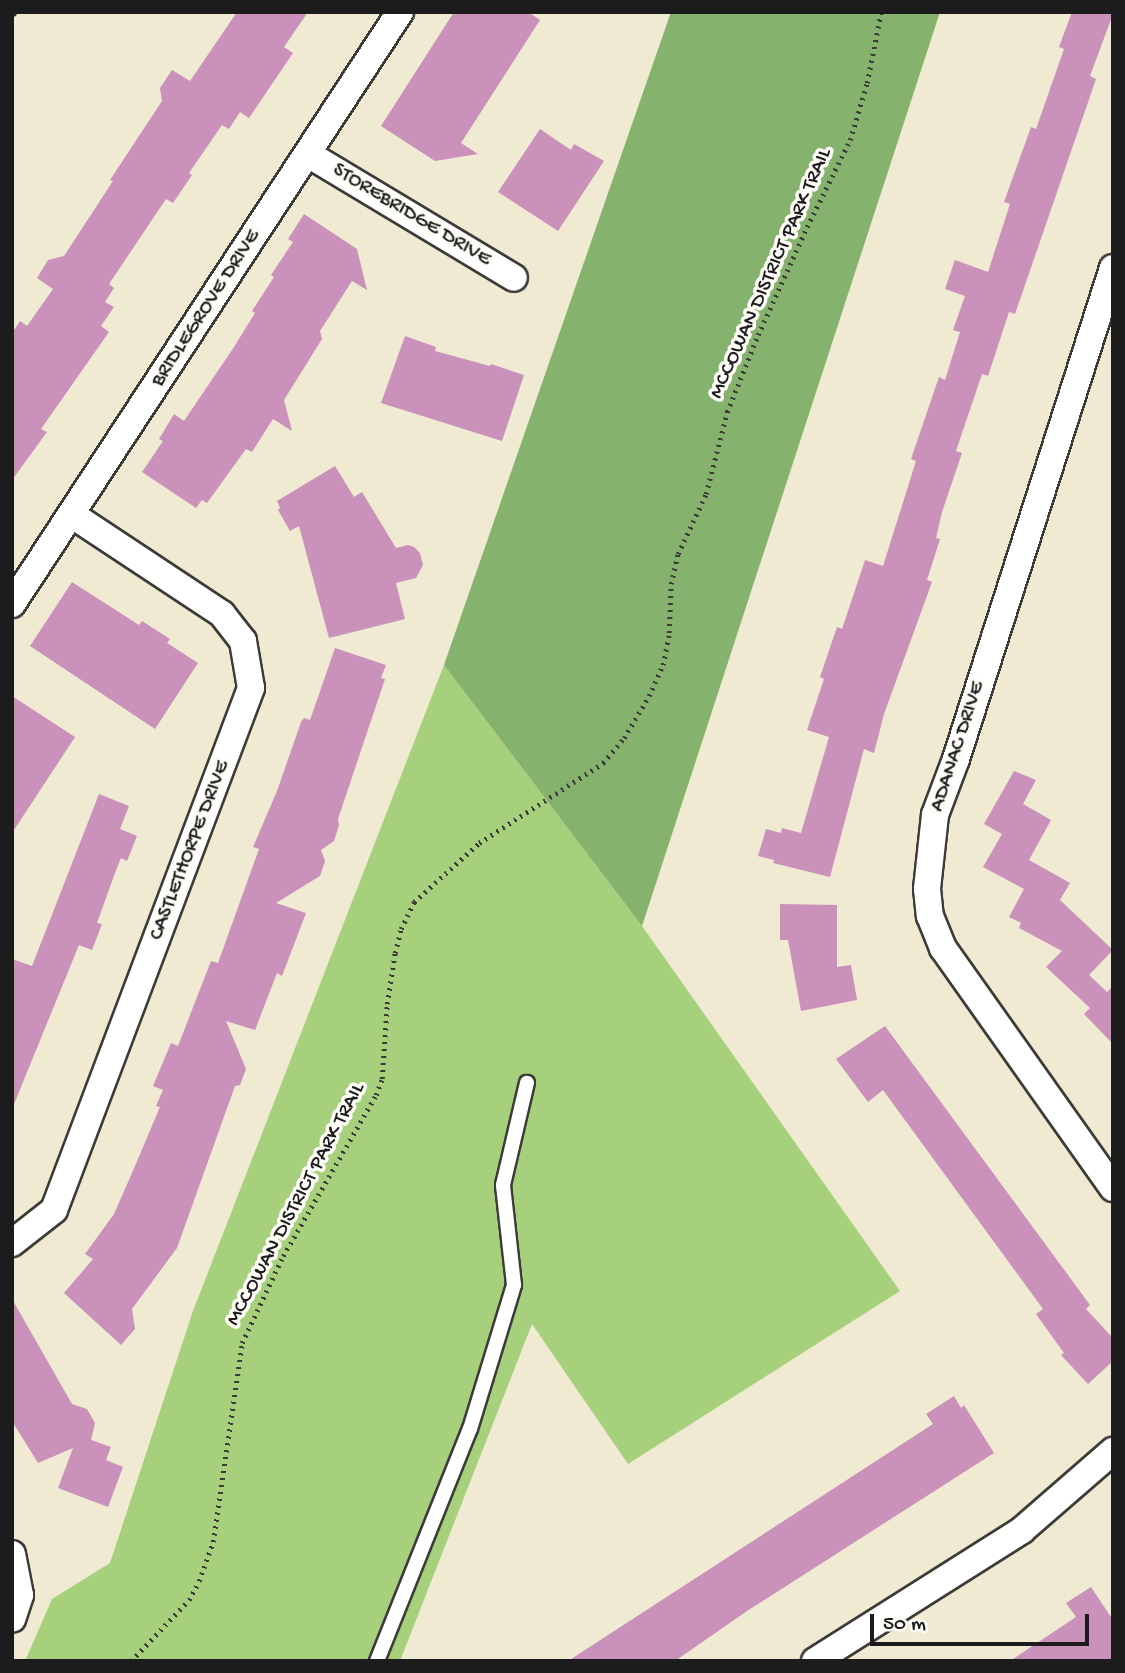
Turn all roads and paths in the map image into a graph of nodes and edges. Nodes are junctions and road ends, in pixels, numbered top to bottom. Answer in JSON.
{"nodes":[{"id":1,"x":400,"y":12,"type":"edge"},
{"id":2,"x":881,"y":12,"type":"edge"},
{"id":3,"x":308,"y":153,"type":"junction"},
{"id":4,"x":1113,"y":268,"type":"edge"},
{"id":5,"x":514,"y":278,"type":"dead end"},
{"id":6,"x":1104,"y":321,"type":"edge"},
{"id":7,"x":71,"y":514,"type":"junction"},
{"id":8,"x":12,"y":604,"type":"edge"},
{"id":9,"x":527,"y":1083,"type":"dead end"},
{"id":10,"x":1113,"y":1188,"type":"edge"},
{"id":11,"x":12,"y":1243,"type":"edge"},
{"id":12,"x":1113,"y":1451,"type":"edge"},
{"id":13,"x":12,"y":1554,"type":"edge"},
{"id":14,"x":12,"y":1619,"type":"edge"},
{"id":15,"x":131,"y":1661,"type":"edge"},
{"id":16,"x":377,"y":1661,"type":"edge"},
{"id":17,"x":815,"y":1661,"type":"edge"}],
"edges":[{"from":1,"to":3,"type":"street","name":"BRIDLEGROVE DRIVE"},
{"from":2,"to":15,"type":"path","name":"MCCOWAN DISTRICT PARK TRAIL"},
{"from":3,"to":5,"type":"street","name":"STOREBRIDGE DRIVE"},
{"from":3,"to":7,"type":"street","name":"BRIDLEGROVE DRIVE"},
{"from":4,"to":6,"type":"street","name":"ADANAC DRIVE"},
{"from":6,"to":10,"type":"street","name":"ADANAC DRIVE"},
{"from":7,"to":8,"type":"street","name":"BRIDLEGROVE DRIVE"},
{"from":7,"to":11,"type":"street","name":"CASTLETHORPE DRIVE"},
{"from":9,"to":16,"type":"lane"},
{"from":12,"to":17,"type":"street"},
{"from":13,"to":14,"type":"street"}]}
